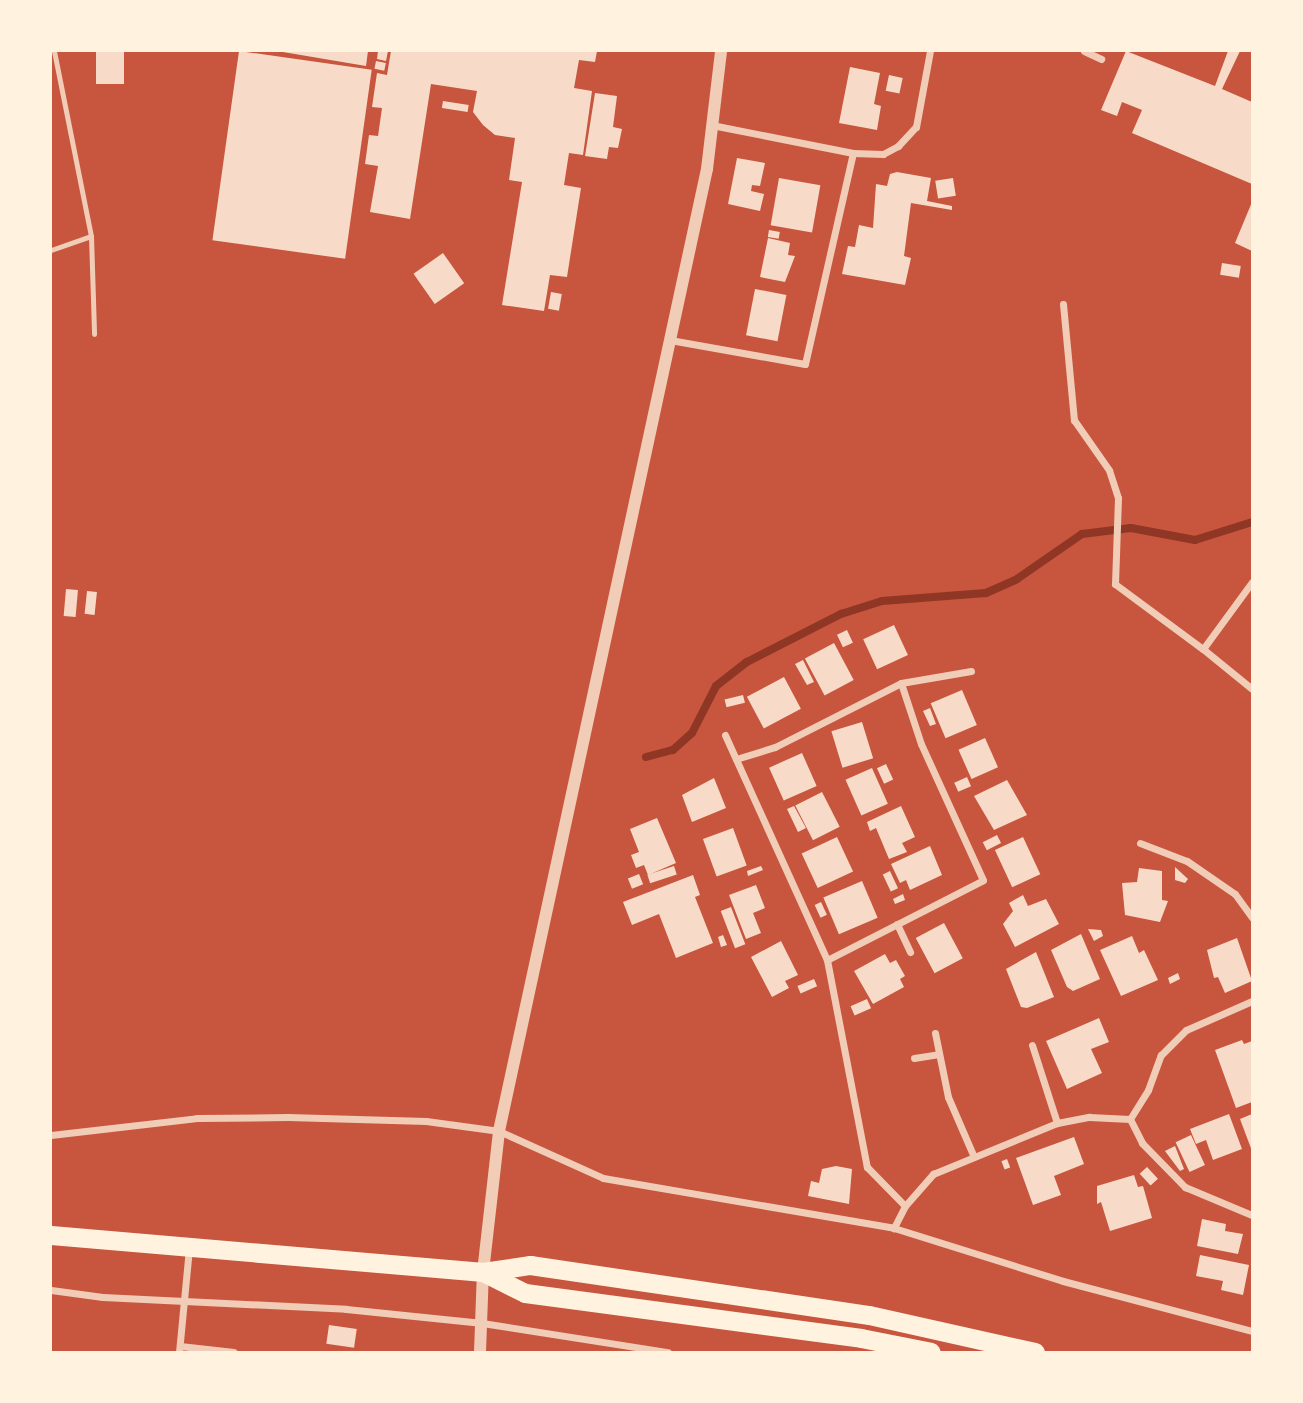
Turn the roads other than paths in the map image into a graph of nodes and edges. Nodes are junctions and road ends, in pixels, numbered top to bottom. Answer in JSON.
{"nodes":[{"id":1,"x":54,"y":51,"type":"edge"},
{"id":2,"x":721,"y":51,"type":"edge"},
{"id":3,"x":930,"y":51,"type":"edge"},
{"id":4,"x":1084,"y":51,"type":"edge"},
{"id":5,"x":1101,"y":59,"type":"dead end"},
{"id":6,"x":712,"y":125,"type":"junction"},
{"id":7,"x":853,"y":153,"type":"junction"},
{"id":8,"x":91,"y":236,"type":"junction"},
{"id":9,"x":51,"y":250,"type":"edge"},
{"id":10,"x":1063,"y":304,"type":"dead end"},
{"id":11,"x":94,"y":334,"type":"dead end"},
{"id":12,"x":670,"y":340,"type":"junction"},
{"id":13,"x":1252,"y":582,"type":"edge"},
{"id":14,"x":1203,"y":649,"type":"junction"},
{"id":15,"x":971,"y":671,"type":"dead end"},
{"id":16,"x":901,"y":682,"type":"junction"},
{"id":17,"x":1252,"y":689,"type":"edge"},
{"id":18,"x":724,"y":735,"type":"dead end"},
{"id":19,"x":736,"y":759,"type":"junction"},
{"id":20,"x":1140,"y":843,"type":"dead end"},
{"id":21,"x":1252,"y":917,"type":"edge"},
{"id":22,"x":897,"y":924,"type":"junction"},
{"id":23,"x":910,"y":952,"type":"dead end"},
{"id":24,"x":827,"y":960,"type":"junction"},
{"id":25,"x":1252,"y":1001,"type":"edge"},
{"id":26,"x":935,"y":1033,"type":"dead end"},
{"id":27,"x":1032,"y":1045,"type":"dead end"},
{"id":28,"x":939,"y":1054,"type":"junction"},
{"id":29,"x":914,"y":1058,"type":"dead end"},
{"id":30,"x":1130,"y":1119,"type":"junction"},
{"id":31,"x":1057,"y":1124,"type":"junction"},
{"id":32,"x":499,"y":1131,"type":"junction"},
{"id":33,"x":51,"y":1135,"type":"edge"},
{"id":34,"x":974,"y":1157,"type":"junction"},
{"id":35,"x":905,"y":1206,"type":"junction"},
{"id":36,"x":1252,"y":1215,"type":"edge"},
{"id":37,"x":894,"y":1228,"type":"junction"},
{"id":38,"x":51,"y":1234,"type":"edge"},
{"id":39,"x":190,"y":1245,"type":"junction"},
{"id":40,"x":483,"y":1272,"type":"junction"},
{"id":41,"x":51,"y":1290,"type":"edge"},
{"id":42,"x":184,"y":1301,"type":"junction"},
{"id":43,"x":482,"y":1323,"type":"junction"},
{"id":44,"x":1252,"y":1331,"type":"edge"},
{"id":45,"x":180,"y":1349,"type":"edge"},
{"id":46,"x":234,"y":1352,"type":"edge"},
{"id":47,"x":480,"y":1352,"type":"edge"},
{"id":48,"x":668,"y":1352,"type":"edge"},
{"id":49,"x":931,"y":1352,"type":"edge"},
{"id":50,"x":1035,"y":1352,"type":"edge"}],
"edges":[{"from":1,"to":8,"type":"lane"},
{"from":2,"to":6,"type":"street"},
{"from":3,"to":7,"type":"street"},
{"from":4,"to":5,"type":"street"},
{"from":6,"to":7,"type":"street"},
{"from":6,"to":12,"type":"street"},
{"from":7,"to":12,"type":"street"},
{"from":8,"to":9,"type":"lane"},
{"from":8,"to":11,"type":"lane"},
{"from":10,"to":14,"type":"street"},
{"from":12,"to":32,"type":"street"},
{"from":13,"to":14,"type":"street"},
{"from":14,"to":17,"type":"street"},
{"from":15,"to":16,"type":"street"},
{"from":16,"to":19,"type":"street"},
{"from":16,"to":22,"type":"street"},
{"from":18,"to":19,"type":"street"},
{"from":19,"to":24,"type":"street"},
{"from":20,"to":21,"type":"street"},
{"from":22,"to":23,"type":"street"},
{"from":22,"to":24,"type":"street"},
{"from":24,"to":35,"type":"street"},
{"from":25,"to":30,"type":"street"},
{"from":26,"to":28,"type":"street"},
{"from":27,"to":31,"type":"street"},
{"from":28,"to":29,"type":"street"},
{"from":28,"to":34,"type":"street"},
{"from":30,"to":31,"type":"street"},
{"from":30,"to":36,"type":"street"},
{"from":31,"to":34,"type":"street"},
{"from":32,"to":33,"type":"street"},
{"from":32,"to":37,"type":"street"},
{"from":32,"to":40,"type":"street"},
{"from":34,"to":35,"type":"street"},
{"from":35,"to":37,"type":"street"},
{"from":37,"to":44,"type":"street"},
{"from":38,"to":39,"type":"highway"},
{"from":39,"to":40,"type":"highway"},
{"from":39,"to":42,"type":"street"},
{"from":40,"to":43,"type":"street"},
{"from":40,"to":49,"type":"highway"},
{"from":40,"to":50,"type":"highway"},
{"from":41,"to":42,"type":"street"},
{"from":42,"to":43,"type":"street"},
{"from":42,"to":45,"type":"street"},
{"from":43,"to":47,"type":"street"},
{"from":43,"to":48,"type":"street"},
{"from":45,"to":46,"type":"street"}]}
